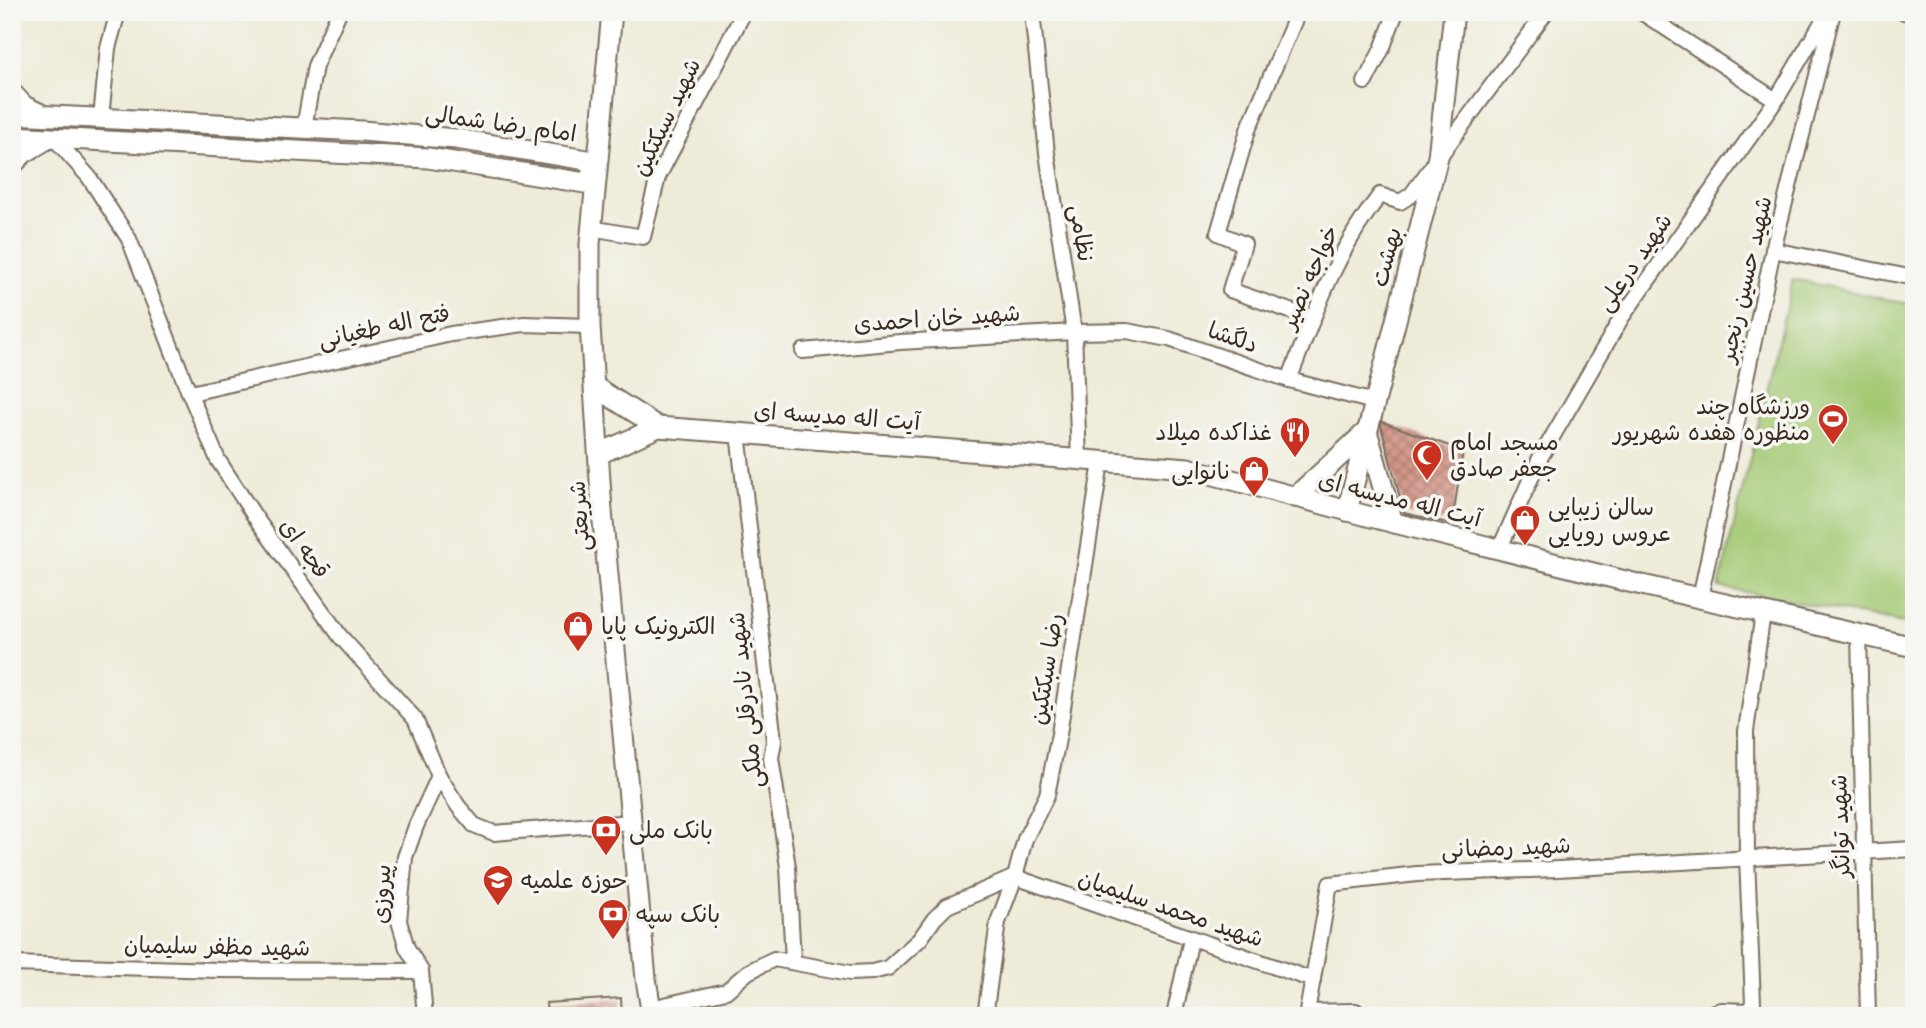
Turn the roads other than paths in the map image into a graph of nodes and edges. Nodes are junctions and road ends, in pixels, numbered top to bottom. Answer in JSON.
{"nodes":[{"id":1,"x":118,"y":12,"type":"edge"},
{"id":2,"x":339,"y":12,"type":"edge"},
{"id":3,"x":612,"y":12,"type":"edge"},
{"id":4,"x":744,"y":12,"type":"edge"},
{"id":5,"x":1032,"y":12,"type":"edge"},
{"id":6,"x":1298,"y":12,"type":"edge"},
{"id":7,"x":1396,"y":12,"type":"edge"},
{"id":8,"x":1454,"y":12,"type":"edge"},
{"id":9,"x":1546,"y":12,"type":"edge"},
{"id":10,"x":1641,"y":12,"type":"edge"},
{"id":11,"x":1828,"y":12,"type":"edge"},
{"id":12,"x":1833,"y":12,"type":"edge"},
{"id":13,"x":1904,"y":12,"type":"edge"},
{"id":14,"x":1914,"y":15,"type":"edge"},
{"id":15,"x":1365,"y":82,"type":"dead end"},
{"id":16,"x":12,"y":93,"type":"edge"},
{"id":17,"x":1776,"y":100,"type":"junction"},
{"id":18,"x":30,"y":115,"type":"edge"},
{"id":19,"x":101,"y":118,"type":"junction"},
{"id":20,"x":304,"y":128,"type":"junction"},
{"id":21,"x":37,"y":138,"type":"edge"},
{"id":22,"x":1438,"y":157,"type":"junction"},
{"id":23,"x":12,"y":165,"type":"edge"},
{"id":24,"x":596,"y":171,"type":"junction"},
{"id":25,"x":591,"y":228,"type":"junction"},
{"id":26,"x":1773,"y":250,"type":"junction"},
{"id":27,"x":1914,"y":278,"type":"edge"},
{"id":28,"x":1313,"y":319,"type":"junction"},
{"id":29,"x":590,"y":326,"type":"junction"},
{"id":30,"x":1074,"y":332,"type":"junction"},
{"id":31,"x":803,"y":351,"type":"dead end"},
{"id":32,"x":1289,"y":380,"type":"junction"},
{"id":33,"x":595,"y":387,"type":"junction"},
{"id":34,"x":191,"y":393,"type":"junction"},
{"id":35,"x":1374,"y":401,"type":"junction"},
{"id":36,"x":658,"y":427,"type":"junction"},
{"id":37,"x":1367,"y":431,"type":"junction"},
{"id":38,"x":737,"y":433,"type":"junction"},
{"id":39,"x":599,"y":454,"type":"junction"},
{"id":40,"x":1079,"y":460,"type":"junction"},
{"id":41,"x":1101,"y":462,"type":"junction"},
{"id":42,"x":1295,"y":497,"type":"junction"},
{"id":43,"x":1347,"y":511,"type":"junction"},
{"id":44,"x":1393,"y":523,"type":"junction"},
{"id":45,"x":1499,"y":550,"type":"junction"},
{"id":46,"x":1700,"y":598,"type":"junction"},
{"id":47,"x":1763,"y":612,"type":"junction"},
{"id":48,"x":1859,"y":634,"type":"junction"},
{"id":49,"x":1914,"y":647,"type":"edge"},
{"id":50,"x":439,"y":776,"type":"junction"},
{"id":51,"x":632,"y":822,"type":"junction"},
{"id":52,"x":1914,"y":849,"type":"edge"},
{"id":53,"x":1864,"y":852,"type":"junction"},
{"id":54,"x":1747,"y":858,"type":"junction"},
{"id":55,"x":1015,"y":877,"type":"junction"},
{"id":56,"x":1191,"y":939,"type":"junction"},
{"id":57,"x":793,"y":961,"type":"junction"},
{"id":58,"x":12,"y":964,"type":"edge"},
{"id":59,"x":421,"y":971,"type":"junction"},
{"id":60,"x":1312,"y":980,"type":"junction"},
{"id":61,"x":651,"y":1012,"type":"edge"},
{"id":62,"x":1355,"y":1013,"type":"edge"},
{"id":63,"x":425,"y":1016,"type":"edge"},
{"id":64,"x":985,"y":1016,"type":"edge"},
{"id":65,"x":1174,"y":1016,"type":"edge"},
{"id":66,"x":1711,"y":1016,"type":"edge"},
{"id":67,"x":1868,"y":1016,"type":"edge"}],
"edges":[{"from":1,"to":19,"type":"street"},
{"from":2,"to":20,"type":"street"},
{"from":3,"to":24,"type":"street","name":"شریعتی"},
{"from":4,"to":25,"type":"street","name":"شهید سبکتکین"},
{"from":5,"to":30,"type":"street","name":"نظامی"},
{"from":6,"to":28,"type":"street"},
{"from":7,"to":15,"type":"street"},
{"from":8,"to":22,"type":"street","name":"بهشت"},
{"from":9,"to":22,"type":"street"},
{"from":10,"to":17,"type":"street"},
{"from":11,"to":17,"type":"street","name":"شهید درعلی"},
{"from":12,"to":26,"type":"street","name":"شهید حسین رنجبر"},
{"from":13,"to":14,"type":"street"},
{"from":16,"to":18,"type":"street"},
{"from":17,"to":45,"type":"street","name":"شهید درعلی"},
{"from":18,"to":19,"type":"street","name":"امام رضا شمالی"},
{"from":18,"to":21,"type":"street"},
{"from":19,"to":20,"type":"street","name":"امام رضا شمالی"},
{"from":20,"to":24,"type":"street","name":"امام رضا شمالی"},
{"from":21,"to":23,"type":"street"},
{"from":21,"to":24,"type":"street","name":"امام رضا شمالی"},
{"from":21,"to":34,"type":"street","name":"قجه ای"},
{"from":22,"to":28,"type":"street","name":"خواجه نصیر"},
{"from":22,"to":35,"type":"street","name":"بهشت"},
{"from":24,"to":25,"type":"street","name":"شریعتی"},
{"from":25,"to":29,"type":"street","name":"شریعتی"},
{"from":26,"to":27,"type":"street"},
{"from":26,"to":46,"type":"street","name":"شهید حسین رنجبر"},
{"from":28,"to":32,"type":"street","name":"خواجه نصیر"},
{"from":29,"to":33,"type":"street","name":"شریعتی"},
{"from":29,"to":34,"type":"street","name":"فتح اله طغیانی"},
{"from":30,"to":31,"type":"street","name":"شهید خان احمدی"},
{"from":30,"to":32,"type":"street","name":"دلگشا"},
{"from":30,"to":40,"type":"street","name":"نظامی"},
{"from":32,"to":35,"type":"street","name":"دلگشا"},
{"from":33,"to":36,"type":"street"},
{"from":33,"to":39,"type":"street","name":"شریعتی"},
{"from":34,"to":50,"type":"street","name":"قجه ای"},
{"from":35,"to":37,"type":"street","name":"بهشت"},
{"from":36,"to":38,"type":"street","name":"آیت اله مدیسه ای"},
{"from":36,"to":39,"type":"street"},
{"from":37,"to":42,"type":"street"},
{"from":37,"to":43,"type":"street","name":"بهشت"},
{"from":37,"to":44,"type":"street"},
{"from":38,"to":40,"type":"street","name":"آیت اله مدیسه ای"},
{"from":38,"to":57,"type":"street","name":"شهید نادرقلی ملکی"},
{"from":39,"to":51,"type":"street","name":"شریعتی"},
{"from":40,"to":41,"type":"street","name":"آیت اله مدیسه ای"},
{"from":41,"to":42,"type":"street","name":"آیت اله مدیسه ای"},
{"from":41,"to":55,"type":"street","name":"رضا سبکتکین"},
{"from":42,"to":43,"type":"street","name":"آیت اله مدیسه ای"},
{"from":43,"to":44,"type":"street","name":"آیت اله مدیسه ای"},
{"from":44,"to":45,"type":"street","name":"آیت اله مدیسه ای"},
{"from":45,"to":46,"type":"street","name":"آیت اله مدیسه ای"},
{"from":46,"to":47,"type":"street","name":"آیت اله مدیسه ای"},
{"from":47,"to":48,"type":"street","name":"آیت اله مدیسه ای"},
{"from":47,"to":54,"type":"street"},
{"from":48,"to":49,"type":"street","name":"آیت اله مدیسه ای"},
{"from":48,"to":53,"type":"street","name":"شهید توانگر"},
{"from":50,"to":51,"type":"street","name":"قجه ای"},
{"from":50,"to":59,"type":"street","name":"پیروزی"},
{"from":51,"to":61,"type":"street","name":"شریعتی"},
{"from":52,"to":53,"type":"street","name":"شهید رمضانی"},
{"from":53,"to":54,"type":"street","name":"شهید رمضانی"},
{"from":53,"to":67,"type":"street","name":"شهید توانگر"},
{"from":54,"to":60,"type":"street","name":"شهید رمضانی"},
{"from":54,"to":66,"type":"street"},
{"from":55,"to":56,"type":"street","name":"شهید محمد سلیمیان"},
{"from":55,"to":57,"type":"street"},
{"from":55,"to":64,"type":"street","name":"رضا سبکتکین"},
{"from":56,"to":60,"type":"street","name":"شهید محمد سلیمیان"},
{"from":56,"to":65,"type":"street"},
{"from":57,"to":61,"type":"street"},
{"from":58,"to":59,"type":"street","name":"شهید مظفر سلیمیان"},
{"from":59,"to":63,"type":"street","name":"پیروزی"},
{"from":60,"to":62,"type":"street","name":"شهید رمضانی"}]}
